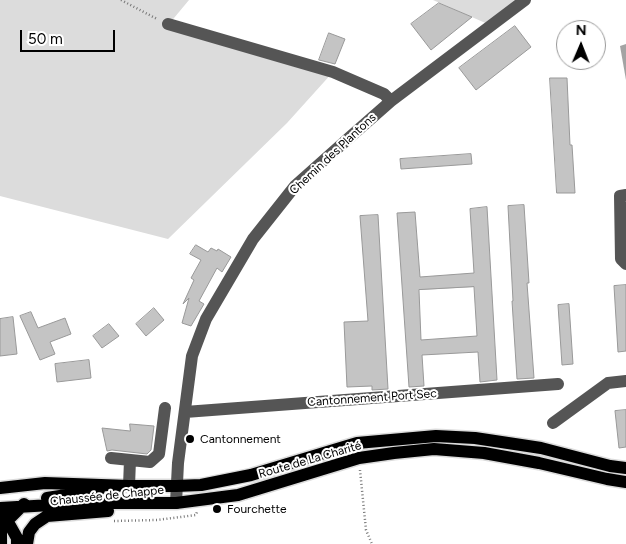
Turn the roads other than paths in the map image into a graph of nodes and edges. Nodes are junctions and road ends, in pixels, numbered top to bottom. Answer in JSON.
{"nodes":[{"id":1,"x":525,"y":0,"type":"edge"},
{"id":2,"x":168,"y":24,"type":"road end"},
{"id":3,"x":391,"y":102,"type":"junction"},
{"id":4,"x":626,"y":195,"type":"edge"},
{"id":5,"x":626,"y":264,"type":"edge"},
{"id":6,"x":626,"y":381,"type":"edge"},
{"id":7,"x":558,"y":384,"type":"dead end"},
{"id":8,"x":165,"y":408,"type":"dead end"},
{"id":9,"x":185,"y":412,"type":"junction"},
{"id":10,"x":553,"y":422,"type":"dead end"},
{"id":11,"x":162,"y":433,"type":"junction"},
{"id":12,"x":182,"y":436,"type":"junction"},
{"id":13,"x":111,"y":458,"type":"dead end"},
{"id":14,"x":130,"y":460,"type":"junction"},
{"id":15,"x":626,"y":468,"type":"edge"},
{"id":16,"x":626,"y":482,"type":"edge"},
{"id":17,"x":129,"y":486,"type":"junction"},
{"id":18,"x":176,"y":486,"type":"junction"},
{"id":19,"x":0,"y":488,"type":"edge"},
{"id":20,"x":176,"y":503,"type":"junction"},
{"id":21,"x":22,"y":506,"type":"junction"},
{"id":22,"x":0,"y":508,"type":"edge"},
{"id":23,"x":8,"y":521,"type":"junction"},
{"id":24,"x":1,"y":544,"type":"edge"},
{"id":25,"x":17,"y":544,"type":"edge"},
{"id":26,"x":27,"y":544,"type":"edge"}],
"edges":[{"from":1,"to":3,"type":"street","name":"Chemin des Plantons"},
{"from":2,"to":3,"type":"street"},
{"from":3,"to":9,"type":"street","name":"Chemin des Plantons"},
{"from":4,"to":5,"type":"street"},
{"from":6,"to":10,"type":"street"},
{"from":7,"to":9,"type":"street","name":"Cantonnement Port Sec"},
{"from":8,"to":11,"type":"street"},
{"from":9,"to":12,"type":"street","name":"Chemin des Plantons"},
{"from":11,"to":12,"type":"street"},
{"from":11,"to":14,"type":"street"},
{"from":12,"to":18,"type":"street","name":"Chemin des Plantons"},
{"from":13,"to":14,"type":"street"},
{"from":14,"to":17,"type":"street"},
{"from":15,"to":18,"type":"main road","name":"Route de La Charité"},
{"from":16,"to":20,"type":"main road","name":"Route de La Charité"},
{"from":17,"to":18,"type":"main road","name":"Route de La Charité"},
{"from":17,"to":19,"type":"main road","name":"Route de La Charité"},
{"from":17,"to":21,"type":"main road","name":"Chaussée de Chappe"},
{"from":18,"to":20,"type":"street","name":"Chemin des Plantons"},
{"from":20,"to":21,"type":"main road","name":"Route de La Charité"},
{"from":20,"to":26,"type":"main road","name":"Chaussée de Chappe"},
{"from":21,"to":22,"type":"main road","name":"Route de La Charité"},
{"from":21,"to":23,"type":"main road","name":"Chaussée de Chappe"},
{"from":22,"to":23,"type":"main road"},
{"from":23,"to":24,"type":"main road","name":"Chaussée de Chappe"},
{"from":23,"to":25,"type":"main road"}]}
